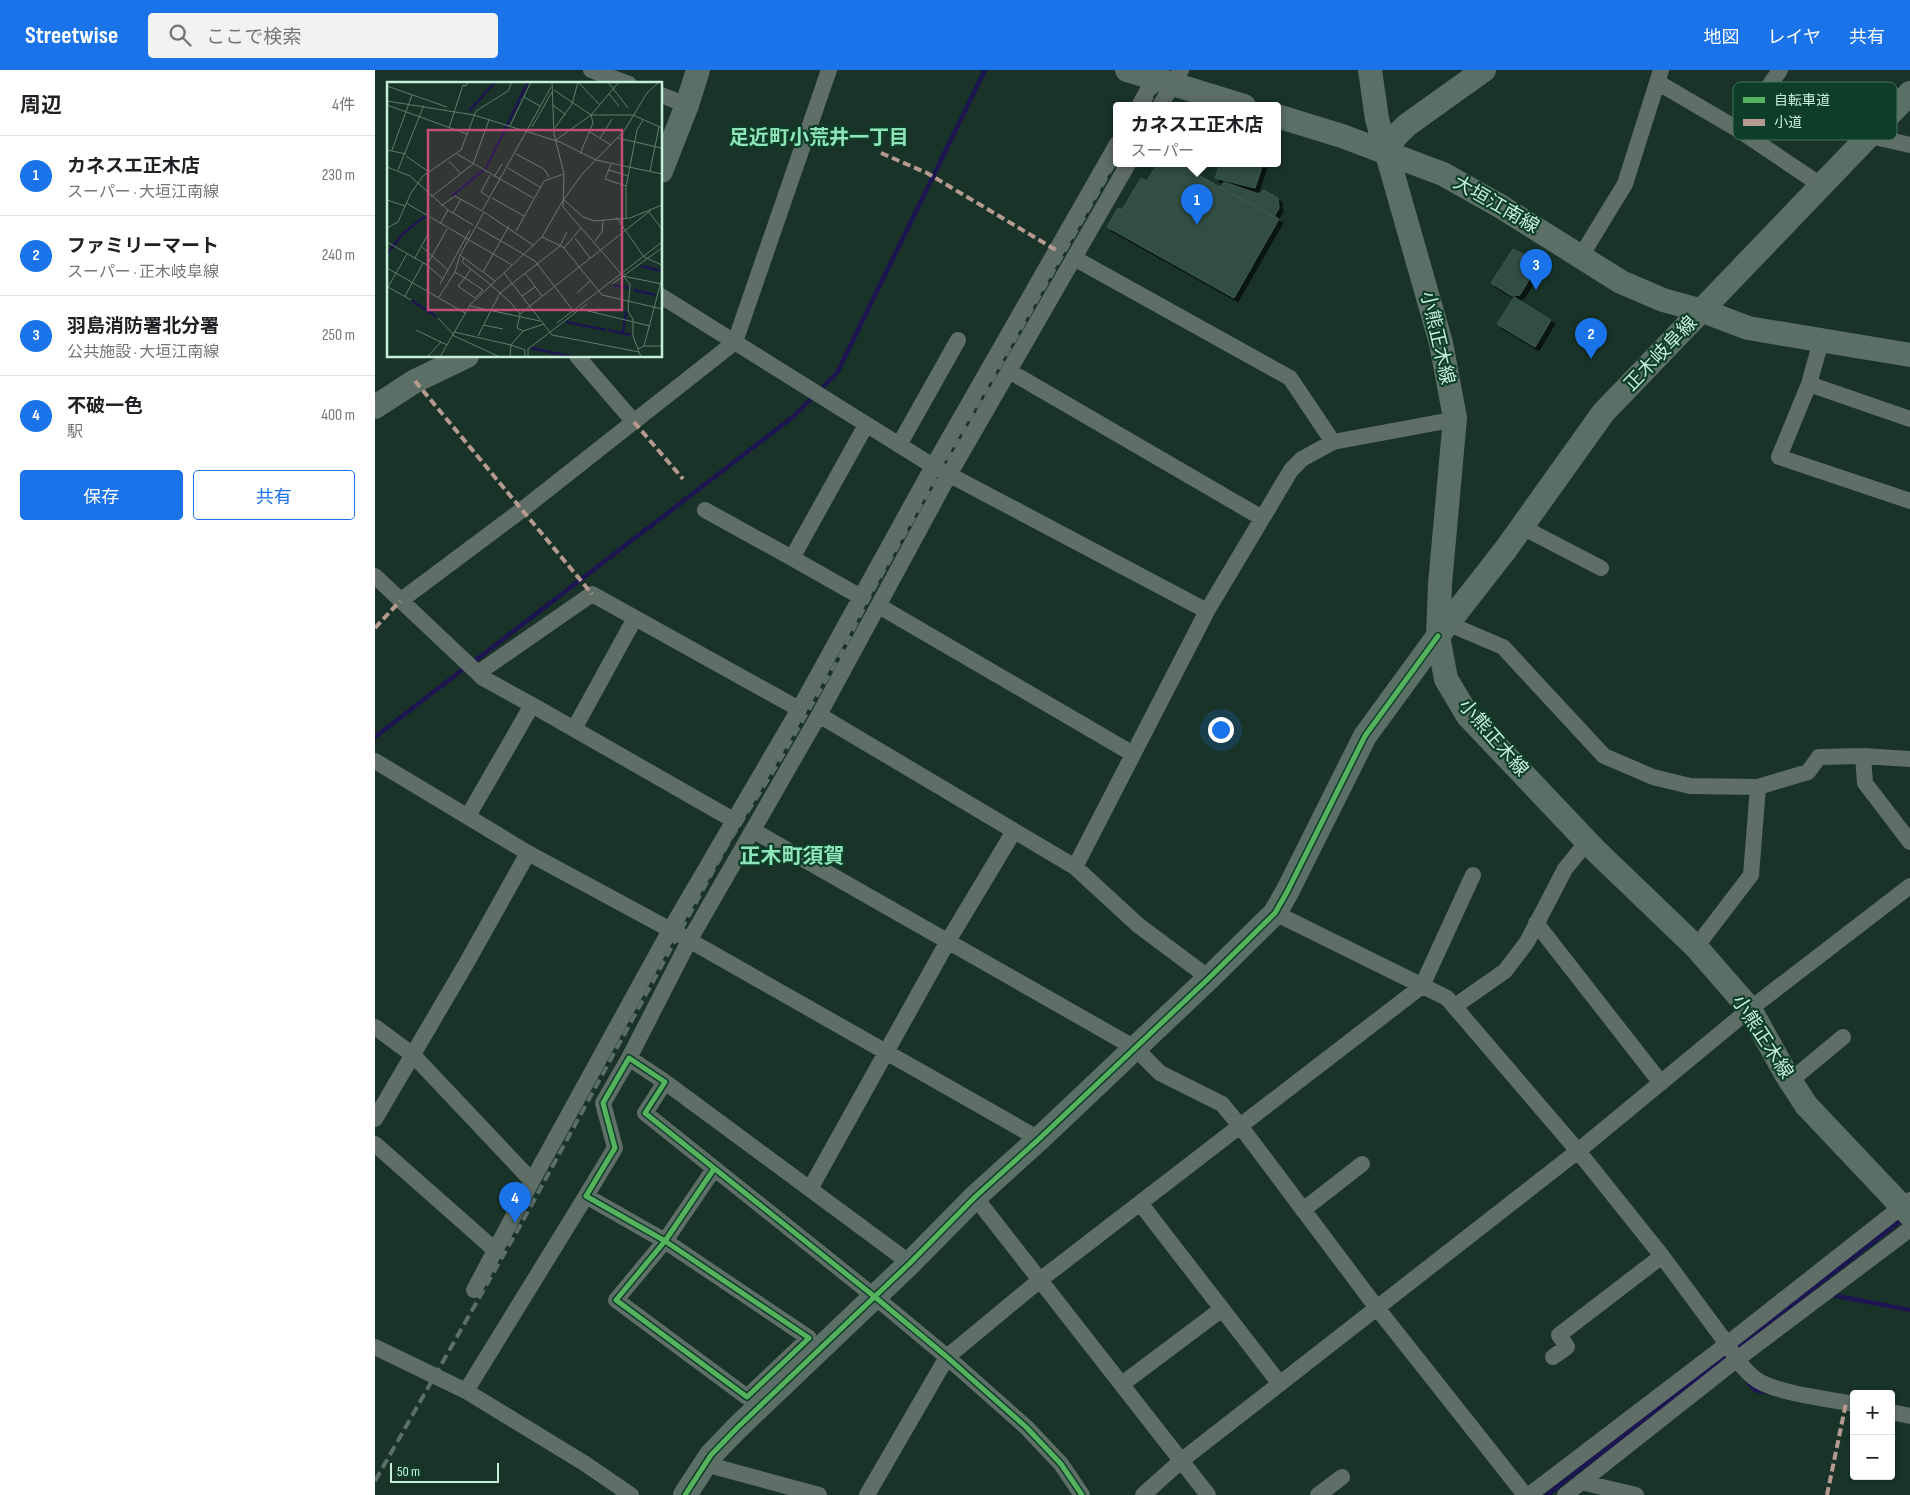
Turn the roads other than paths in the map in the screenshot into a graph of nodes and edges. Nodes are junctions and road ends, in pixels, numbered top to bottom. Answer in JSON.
{"nodes":[{"id":1,"x":591,"y":70,"type":"edge"},
{"id":2,"x":698,"y":70,"type":"edge"},
{"id":3,"x":829,"y":70,"type":"edge"},
{"id":4,"x":1127,"y":70,"type":"edge"},
{"id":5,"x":1370,"y":70,"type":"edge"},
{"id":6,"x":1484,"y":70,"type":"edge"},
{"id":7,"x":1780,"y":70,"type":"edge"},
{"id":8,"x":1167,"y":76,"type":"edge"},
{"id":9,"x":1659,"y":76,"type":"edge"},
{"id":10,"x":624,"y":82,"type":"edge"},
{"id":11,"x":1772,"y":82,"type":"edge"},
{"id":12,"x":1910,"y":93,"type":"edge"},
{"id":13,"x":663,"y":96,"type":"edge"},
{"id":14,"x":1143,"y":102,"type":"edge"},
{"id":15,"x":1162,"y":102,"type":"edge"},
{"id":16,"x":1234,"y":102,"type":"edge"},
{"id":17,"x":687,"y":105,"type":"junction"},
{"id":18,"x":1897,"y":107,"type":"edge"},
{"id":19,"x":1281,"y":117,"type":"edge"},
{"id":20,"x":1733,"y":126,"type":"edge"},
{"id":21,"x":1754,"y":140,"type":"edge"},
{"id":22,"x":1865,"y":140,"type":"edge"},
{"id":23,"x":1887,"y":140,"type":"edge"},
{"id":24,"x":1910,"y":145,"type":"edge"},
{"id":25,"x":1113,"y":151,"type":"edge"},
{"id":26,"x":1386,"y":152,"type":"junction"},
{"id":27,"x":663,"y":166,"type":"edge"},
{"id":28,"x":1125,"y":167,"type":"edge"},
{"id":29,"x":1822,"y":186,"type":"junction"},
{"id":30,"x":1581,"y":256,"type":"junction"},
{"id":31,"x":1074,"y":258,"type":"junction"},
{"id":32,"x":663,"y":297,"type":"edge"},
{"id":33,"x":1703,"y":311,"type":"junction"},
{"id":34,"x":958,"y":340,"type":"dead end"},
{"id":35,"x":1821,"y":341,"type":"junction"},
{"id":36,"x":735,"y":342,"type":"junction"},
{"id":37,"x":1910,"y":355,"type":"edge"},
{"id":38,"x":463,"y":358,"type":"edge"},
{"id":39,"x":579,"y":358,"type":"edge"},
{"id":40,"x":1009,"y":371,"type":"junction"},
{"id":41,"x":1809,"y":384,"type":"junction"},
{"id":42,"x":377,"y":403,"type":"edge"},
{"id":43,"x":1455,"y":418,"type":"junction"},
{"id":44,"x":1910,"y":419,"type":"edge"},
{"id":45,"x":634,"y":422,"type":"junction"},
{"id":46,"x":866,"y":425,"type":"junction"},
{"id":47,"x":1333,"y":442,"type":"junction"},
{"id":48,"x":899,"y":445,"type":"junction"},
{"id":49,"x":933,"y":466,"type":"junction"},
{"id":50,"x":949,"y":475,"type":"junction"},
{"id":51,"x":1910,"y":501,"type":"edge"},
{"id":52,"x":705,"y":510,"type":"dead end"},
{"id":53,"x":1262,"y":518,"type":"junction"},
{"id":54,"x":1522,"y":527,"type":"junction"},
{"id":55,"x":792,"y":558,"type":"junction"},
{"id":56,"x":1601,"y":568,"type":"dead end"},
{"id":57,"x":375,"y":576,"type":"edge"},
{"id":58,"x":861,"y":597,"type":"junction"},
{"id":59,"x":400,"y":601,"type":"junction"},
{"id":60,"x":879,"y":606,"type":"junction"},
{"id":61,"x":1207,"y":611,"type":"junction"},
{"id":62,"x":635,"y":618,"type":"junction"},
{"id":63,"x":1444,"y":630,"type":"junction"},
{"id":64,"x":478,"y":674,"type":"junction"},
{"id":65,"x":532,"y":705,"type":"junction"},
{"id":66,"x":799,"y":709,"type":"junction"},
{"id":67,"x":819,"y":716,"type":"junction"},
{"id":68,"x":574,"y":729,"type":"junction"},
{"id":69,"x":1133,"y":754,"type":"junction"},
{"id":70,"x":1863,"y":756,"type":"junction"},
{"id":71,"x":1910,"y":759,"type":"edge"},
{"id":72,"x":375,"y":761,"type":"edge"},
{"id":73,"x":1758,"y":787,"type":"junction"},
{"id":74,"x":468,"y":816,"type":"junction"},
{"id":75,"x":735,"y":821,"type":"junction"},
{"id":76,"x":1014,"y":830,"type":"junction"},
{"id":77,"x":761,"y":835,"type":"dead end"},
{"id":78,"x":1587,"y":842,"type":"junction"},
{"id":79,"x":1910,"y":842,"type":"edge"},
{"id":80,"x":527,"y":852,"type":"junction"},
{"id":81,"x":1075,"y":866,"type":"junction"},
{"id":82,"x":1473,"y":876,"type":"dead end"},
{"id":83,"x":1910,"y":886,"type":"edge"},
{"id":84,"x":1275,"y":913,"type":"junction"},
{"id":85,"x":1536,"y":923,"type":"junction"},
{"id":86,"x":670,"y":930,"type":"junction"},
{"id":87,"x":689,"y":941,"type":"junction"},
{"id":88,"x":948,"y":941,"type":"junction"},
{"id":89,"x":1696,"y":947,"type":"junction"},
{"id":90,"x":1209,"y":978,"type":"junction"},
{"id":91,"x":1422,"y":986,"type":"junction"},
{"id":92,"x":1455,"y":1006,"type":"junction"},
{"id":93,"x":1749,"y":1009,"type":"junction"},
{"id":94,"x":375,"y":1027,"type":"edge"},
{"id":95,"x":1843,"y":1037,"type":"dead end"},
{"id":96,"x":1135,"y":1048,"type":"junction"},
{"id":97,"x":886,"y":1053,"type":"junction"},
{"id":98,"x":413,"y":1055,"type":"junction"},
{"id":99,"x":629,"y":1058,"type":"junction"},
{"id":100,"x":1790,"y":1080,"type":"junction"},
{"id":101,"x":665,"y":1082,"type":"junction"},
{"id":102,"x":1661,"y":1083,"type":"junction"},
{"id":103,"x":375,"y":1119,"type":"edge"},
{"id":104,"x":1241,"y":1127,"type":"junction"},
{"id":105,"x":1039,"y":1139,"type":"junction"},
{"id":106,"x":375,"y":1144,"type":"edge"},
{"id":107,"x":1578,"y":1150,"type":"junction"},
{"id":108,"x":1362,"y":1164,"type":"dead end"},
{"id":109,"x":714,"y":1169,"type":"junction"},
{"id":110,"x":532,"y":1181,"type":"junction"},
{"id":111,"x":810,"y":1189,"type":"junction"},
{"id":112,"x":586,"y":1196,"type":"junction"},
{"id":113,"x":975,"y":1197,"type":"junction"},
{"id":114,"x":1139,"y":1203,"type":"junction"},
{"id":115,"x":1907,"y":1207,"type":"edge"},
{"id":116,"x":1303,"y":1210,"type":"junction"},
{"id":117,"x":1910,"y":1229,"type":"edge"},
{"id":118,"x":665,"y":1241,"type":"junction"},
{"id":119,"x":495,"y":1250,"type":"junction"},
{"id":120,"x":1662,"y":1256,"type":"junction"},
{"id":121,"x":909,"y":1263,"type":"junction"},
{"id":122,"x":1041,"y":1280,"type":"junction"},
{"id":123,"x":474,"y":1290,"type":"dead end"},
{"id":124,"x":875,"y":1296,"type":"junction"},
{"id":125,"x":1377,"y":1308,"type":"junction"},
{"id":126,"x":1222,"y":1309,"type":"junction"},
{"id":127,"x":1727,"y":1344,"type":"junction"},
{"id":128,"x":375,"y":1347,"type":"edge"},
{"id":129,"x":947,"y":1357,"type":"junction"},
{"id":130,"x":1553,"y":1357,"type":"dead end"},
{"id":131,"x":1736,"y":1360,"type":"junction"},
{"id":132,"x":1122,"y":1384,"type":"junction"},
{"id":133,"x":1280,"y":1384,"type":"junction"},
{"id":134,"x":466,"y":1391,"type":"junction"},
{"id":135,"x":1850,"y":1403,"type":"edge"},
{"id":136,"x":1895,"y":1413,"type":"edge"},
{"id":137,"x":1910,"y":1416,"type":"edge"},
{"id":138,"x":1182,"y":1460,"type":"junction"},
{"id":139,"x":705,"y":1464,"type":"junction"},
{"id":140,"x":1342,"y":1477,"type":"dead end"},
{"id":141,"x":1581,"y":1482,"type":"junction"},
{"id":142,"x":631,"y":1495,"type":"edge"},
{"id":143,"x":685,"y":1495,"type":"edge"},
{"id":144,"x":819,"y":1495,"type":"edge"},
{"id":145,"x":867,"y":1495,"type":"edge"},
{"id":146,"x":1083,"y":1495,"type":"edge"},
{"id":147,"x":1143,"y":1495,"type":"edge"},
{"id":148,"x":1208,"y":1495,"type":"edge"},
{"id":149,"x":1318,"y":1495,"type":"edge"},
{"id":150,"x":1525,"y":1495,"type":"edge"},
{"id":151,"x":1529,"y":1495,"type":"edge"},
{"id":152,"x":1565,"y":1495,"type":"edge"},
{"id":153,"x":1637,"y":1495,"type":"edge"}],
"edges":[{"from":1,"to":10,"type":"street"},
{"from":2,"to":17,"type":"main road"},
{"from":3,"to":36,"type":"street"},
{"from":4,"to":8,"type":"main road"},
{"from":5,"to":26,"type":"main road","name":"小熊正木線"},
{"from":6,"to":26,"type":"main road"},
{"from":7,"to":11,"type":"street"},
{"from":8,"to":14,"type":"street"},
{"from":8,"to":15,"type":"street"},
{"from":8,"to":16,"type":"main road"},
{"from":9,"to":20,"type":"street"},
{"from":9,"to":30,"type":"street"},
{"from":12,"to":18,"type":"main road","name":"正木岐阜線"},
{"from":13,"to":17,"type":"street"},
{"from":17,"to":27,"type":"main road"},
{"from":19,"to":26,"type":"main road","name":"大垣江南線"},
{"from":21,"to":29,"type":"street"},
{"from":22,"to":29,"type":"main road","name":"正木岐阜線"},
{"from":23,"to":24,"type":"street"},
{"from":25,"to":49,"type":"street"},
{"from":26,"to":30,"type":"main road","name":"大垣江南線"},
{"from":26,"to":43,"type":"main road","name":"小熊正木線"},
{"from":28,"to":31,"type":"street"},
{"from":29,"to":33,"type":"main road","name":"正木岐阜線"},
{"from":30,"to":33,"type":"main road","name":"大垣江南線"},
{"from":31,"to":40,"type":"street"},
{"from":31,"to":47,"type":"street"},
{"from":32,"to":36,"type":"street"},
{"from":33,"to":35,"type":"main road","name":"大垣江南線"},
{"from":33,"to":54,"type":"main road","name":"正木岐阜線"},
{"from":34,"to":48,"type":"street"},
{"from":35,"to":37,"type":"main road","name":"大垣江南線"},
{"from":35,"to":41,"type":"street"},
{"from":36,"to":45,"type":"street"},
{"from":36,"to":46,"type":"street"},
{"from":38,"to":42,"type":"main road"},
{"from":39,"to":45,"type":"street"},
{"from":40,"to":50,"type":"street"},
{"from":40,"to":53,"type":"street"},
{"from":41,"to":44,"type":"street"},
{"from":41,"to":51,"type":"street"},
{"from":43,"to":47,"type":"street"},
{"from":43,"to":63,"type":"main road","name":"小熊正木線"},
{"from":45,"to":59,"type":"street"},
{"from":46,"to":48,"type":"street"},
{"from":46,"to":55,"type":"street"},
{"from":47,"to":53,"type":"street"},
{"from":48,"to":49,"type":"street"},
{"from":49,"to":50,"type":"street"},
{"from":49,"to":58,"type":"street"},
{"from":50,"to":60,"type":"street"},
{"from":50,"to":61,"type":"street"},
{"from":52,"to":55,"type":"street"},
{"from":53,"to":61,"type":"street"},
{"from":54,"to":56,"type":"street"},
{"from":54,"to":63,"type":"main road","name":"正木岐阜線"},
{"from":55,"to":58,"type":"street"},
{"from":57,"to":59,"type":"street"},
{"from":58,"to":66,"type":"street"},
{"from":59,"to":64,"type":"street"},
{"from":60,"to":67,"type":"street"},
{"from":60,"to":69,"type":"street"},
{"from":61,"to":69,"type":"street"},
{"from":62,"to":64,"type":"street"},
{"from":62,"to":66,"type":"street"},
{"from":62,"to":68,"type":"street"},
{"from":63,"to":73,"type":"street"},
{"from":63,"to":78,"type":"main road","name":"小熊正木線"},
{"from":63,"to":84,"type":"main road","name":"正木岐阜線"},
{"from":64,"to":65,"type":"street"},
{"from":65,"to":68,"type":"street"},
{"from":65,"to":74,"type":"street"},
{"from":66,"to":75,"type":"street"},
{"from":67,"to":76,"type":"street"},
{"from":67,"to":87,"type":"street"},
{"from":68,"to":75,"type":"street"},
{"from":69,"to":81,"type":"street"},
{"from":70,"to":71,"type":"street"},
{"from":70,"to":73,"type":"street"},
{"from":70,"to":79,"type":"street"},
{"from":72,"to":74,"type":"street"},
{"from":73,"to":89,"type":"street"},
{"from":74,"to":80,"type":"street"},
{"from":75,"to":86,"type":"street"},
{"from":76,"to":81,"type":"street"},
{"from":76,"to":88,"type":"street"},
{"from":77,"to":88,"type":"street"},
{"from":78,"to":85,"type":"street"},
{"from":78,"to":89,"type":"main road","name":"小熊正木線"},
{"from":80,"to":86,"type":"street"},
{"from":80,"to":98,"type":"street"},
{"from":81,"to":90,"type":"street"},
{"from":82,"to":91,"type":"street"},
{"from":83,"to":93,"type":"street"},
{"from":84,"to":90,"type":"main road","name":"正木岐阜線"},
{"from":84,"to":91,"type":"street"},
{"from":85,"to":92,"type":"street"},
{"from":85,"to":102,"type":"street"},
{"from":86,"to":87,"type":"street"},
{"from":86,"to":110,"type":"street"},
{"from":87,"to":97,"type":"street"},
{"from":87,"to":99,"type":"street"},
{"from":88,"to":96,"type":"street"},
{"from":88,"to":97,"type":"street"},
{"from":89,"to":93,"type":"main road","name":"小熊正木線"},
{"from":90,"to":96,"type":"main road","name":"正木岐阜線"},
{"from":91,"to":92,"type":"street"},
{"from":91,"to":104,"type":"street"},
{"from":92,"to":107,"type":"street"},
{"from":93,"to":100,"type":"main road","name":"小熊正木線"},
{"from":93,"to":102,"type":"street"},
{"from":94,"to":98,"type":"street"},
{"from":95,"to":100,"type":"street"},
{"from":96,"to":104,"type":"street"},
{"from":96,"to":105,"type":"main road","name":"正木岐阜線"},
{"from":97,"to":105,"type":"street"},
{"from":97,"to":111,"type":"street"},
{"from":98,"to":103,"type":"street"},
{"from":98,"to":110,"type":"street"},
{"from":99,"to":101,"type":"street"},
{"from":99,"to":112,"type":"street"},
{"from":100,"to":115,"type":"main road","name":"小熊正木線"},
{"from":101,"to":109,"type":"street"},
{"from":101,"to":111,"type":"street"},
{"from":102,"to":107,"type":"street"},
{"from":104,"to":114,"type":"street"},
{"from":104,"to":116,"type":"street"},
{"from":105,"to":113,"type":"main road","name":"正木岐阜線"},
{"from":106,"to":119,"type":"street"},
{"from":107,"to":120,"type":"street"},
{"from":107,"to":125,"type":"street"},
{"from":108,"to":116,"type":"street"},
{"from":109,"to":118,"type":"street"},
{"from":109,"to":124,"type":"street"},
{"from":110,"to":119,"type":"street"},
{"from":111,"to":121,"type":"street"},
{"from":112,"to":118,"type":"street"},
{"from":112,"to":134,"type":"street"},
{"from":113,"to":121,"type":"main road","name":"正木岐阜線"},
{"from":113,"to":122,"type":"street"},
{"from":114,"to":122,"type":"street"},
{"from":114,"to":126,"type":"street"},
{"from":115,"to":127,"type":"street"},
{"from":116,"to":125,"type":"street"},
{"from":117,"to":131,"type":"street"},
{"from":118,"to":118,"type":"street"},
{"from":119,"to":123,"type":"street"},
{"from":120,"to":127,"type":"street"},
{"from":120,"to":130,"type":"street"},
{"from":121,"to":124,"type":"main road","name":"正木岐阜線"},
{"from":122,"to":129,"type":"street"},
{"from":122,"to":132,"type":"street"},
{"from":124,"to":129,"type":"street"},
{"from":124,"to":139,"type":"main road","name":"正木岐阜線"},
{"from":125,"to":133,"type":"street"},
{"from":125,"to":150,"type":"street"},
{"from":126,"to":132,"type":"street"},
{"from":126,"to":133,"type":"street"},
{"from":127,"to":131,"type":"street"},
{"from":127,"to":151,"type":"street"},
{"from":128,"to":134,"type":"street"},
{"from":129,"to":145,"type":"street"},
{"from":129,"to":146,"type":"street"},
{"from":131,"to":135,"type":"street"},
{"from":131,"to":141,"type":"street"},
{"from":132,"to":138,"type":"street"},
{"from":133,"to":138,"type":"street"},
{"from":134,"to":142,"type":"street"},
{"from":136,"to":137,"type":"street"},
{"from":138,"to":147,"type":"street"},
{"from":138,"to":148,"type":"street"},
{"from":139,"to":143,"type":"main road","name":"正木岐阜線"},
{"from":139,"to":144,"type":"street"},
{"from":140,"to":149,"type":"street"},
{"from":141,"to":152,"type":"street"},
{"from":141,"to":153,"type":"street"}]}
